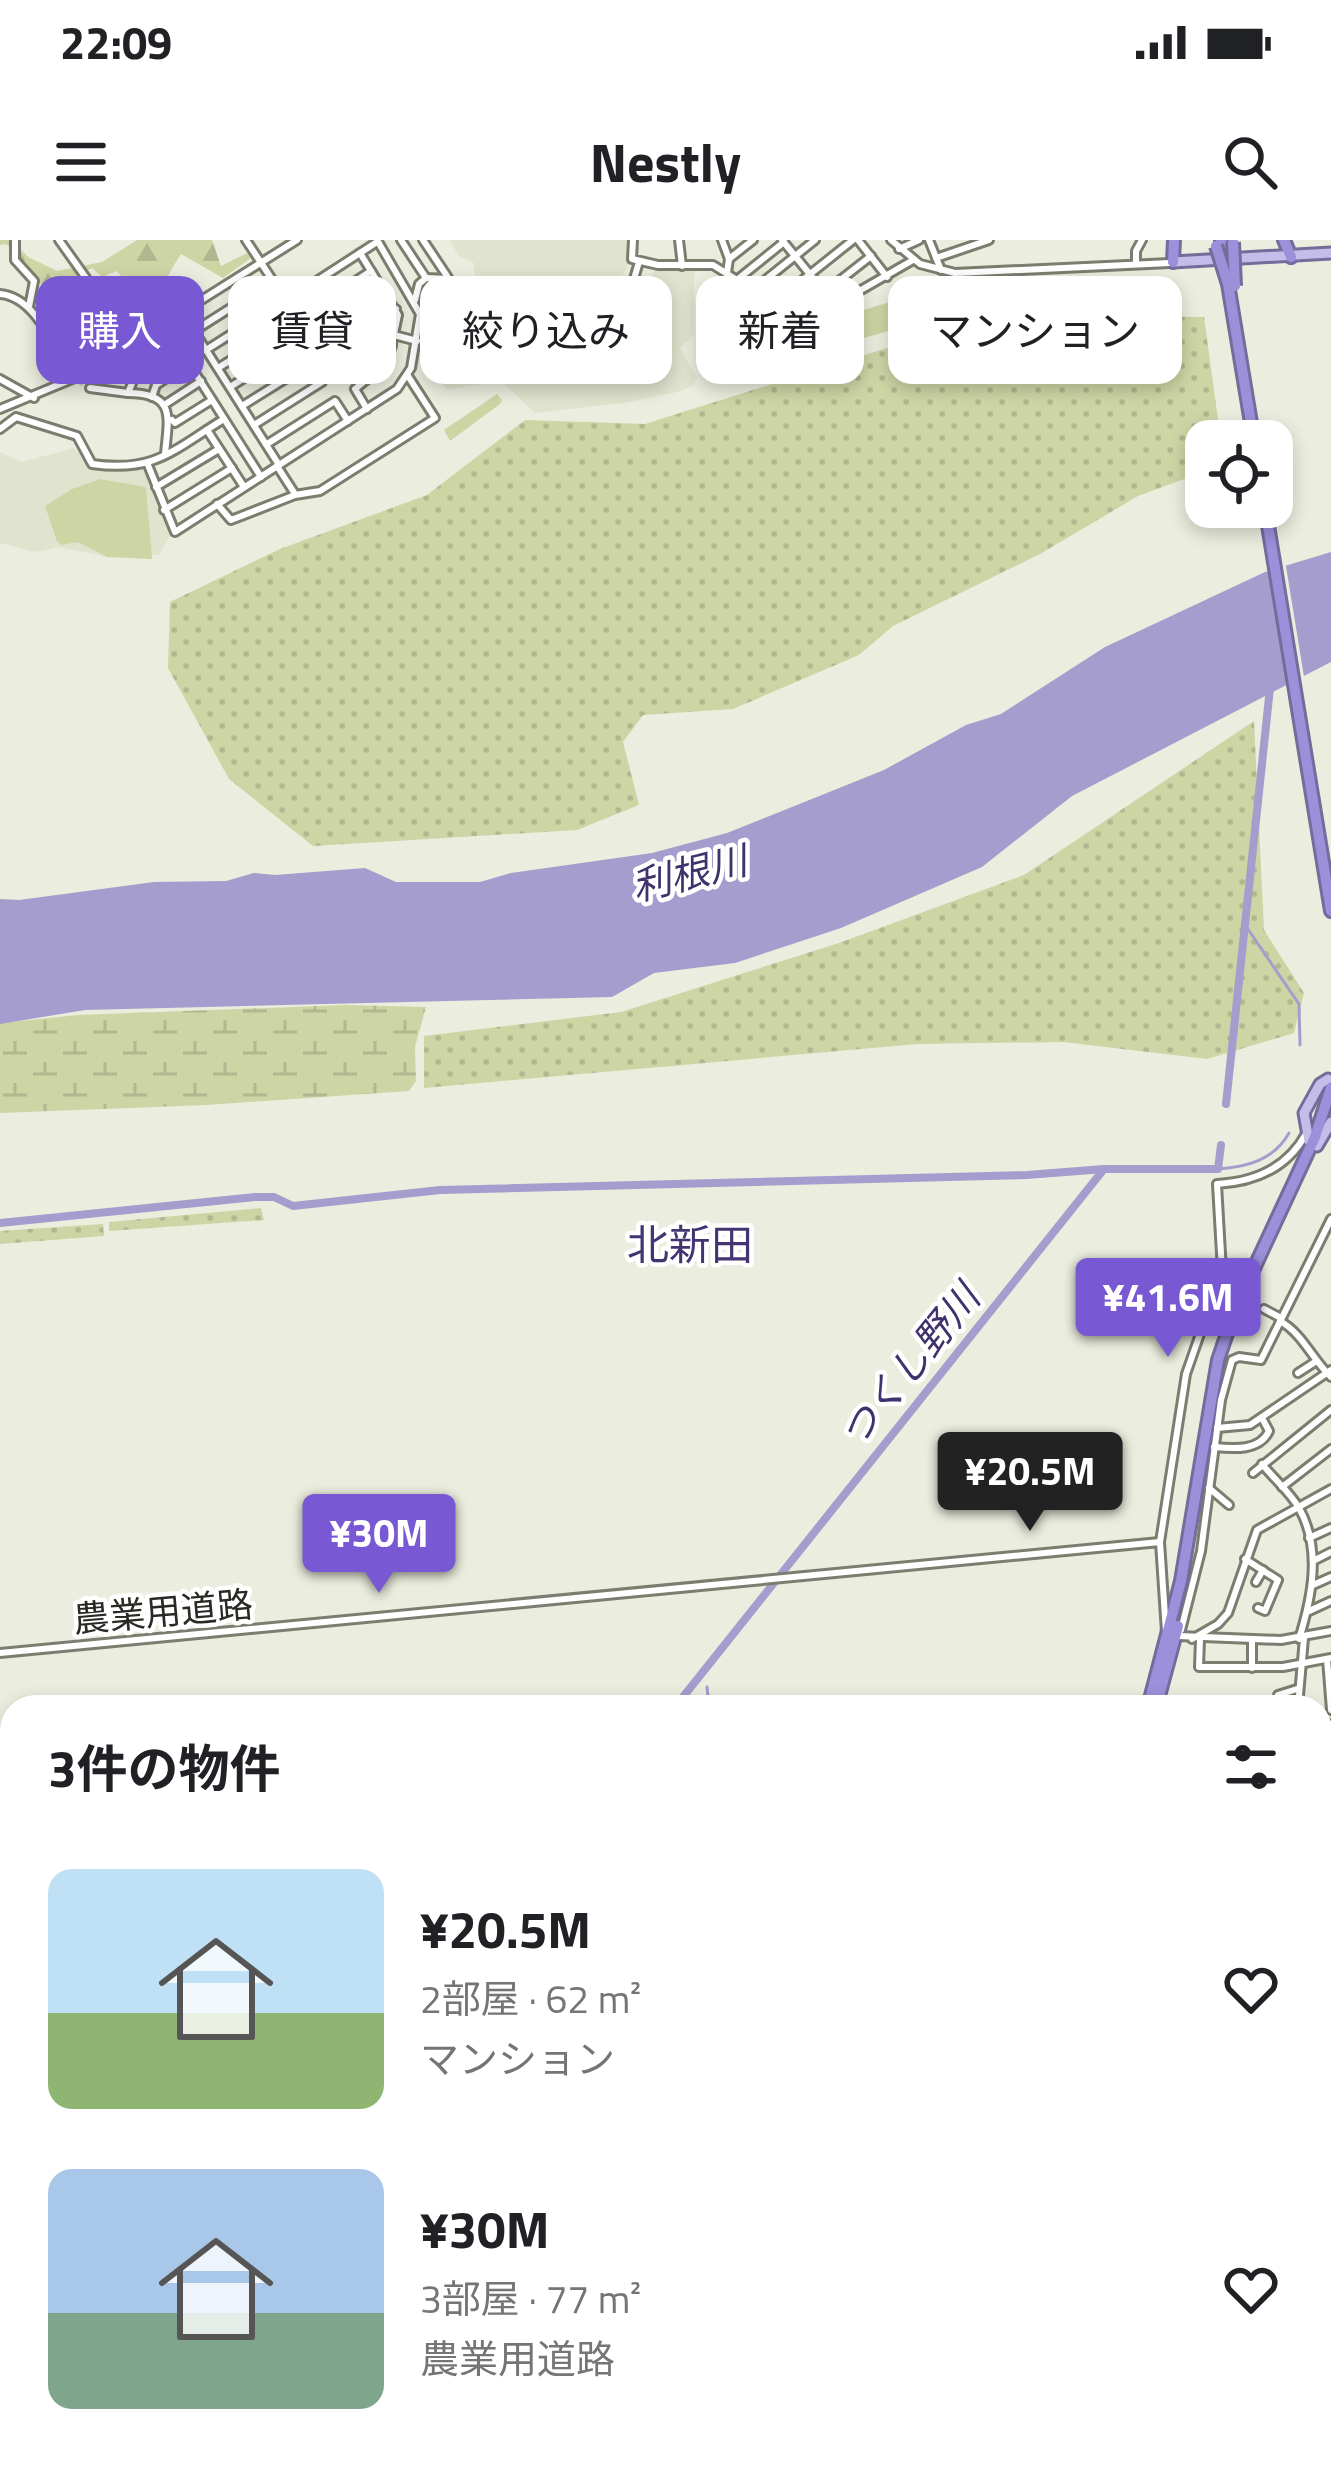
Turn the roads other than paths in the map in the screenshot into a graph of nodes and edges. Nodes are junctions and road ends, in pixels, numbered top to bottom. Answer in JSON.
{"nodes":[{"id":1,"x":15,"y":240,"type":"edge"},
{"id":2,"x":59,"y":240,"type":"edge"},
{"id":3,"x":247,"y":240,"type":"edge"},
{"id":4,"x":297,"y":240,"type":"edge"},
{"id":5,"x":378,"y":240,"type":"edge"},
{"id":6,"x":401,"y":240,"type":"edge"},
{"id":7,"x":423,"y":240,"type":"edge"},
{"id":8,"x":633,"y":240,"type":"edge"},
{"id":9,"x":679,"y":240,"type":"edge"},
{"id":10,"x":722,"y":240,"type":"edge"},
{"id":11,"x":753,"y":240,"type":"edge"},
{"id":12,"x":815,"y":240,"type":"edge"},
{"id":13,"x":855,"y":240,"type":"edge"},
{"id":14,"x":890,"y":240,"type":"edge"},
{"id":15,"x":919,"y":240,"type":"edge"},
{"id":16,"x":929,"y":240,"type":"edge"},
{"id":17,"x":989,"y":240,"type":"edge"},
{"id":18,"x":1142,"y":240,"type":"edge"},
{"id":19,"x":1174,"y":240,"type":"edge"},
{"id":20,"x":1284,"y":240,"type":"edge"},
{"id":21,"x":1302,"y":240,"type":"edge"},
{"id":22,"x":784,"y":241,"type":"edge"},
{"id":23,"x":1224,"y":242,"type":"edge"},
{"id":24,"x":899,"y":249,"type":"junction"},
{"id":25,"x":360,"y":253,"type":"junction"},
{"id":26,"x":1331,"y":254,"type":"edge"},
{"id":27,"x":795,"y":256,"type":"junction"},
{"id":28,"x":871,"y":256,"type":"junction"},
{"id":29,"x":1305,"y":256,"type":"junction"},
{"id":30,"x":935,"y":257,"type":"junction"},
{"id":31,"x":1291,"y":257,"type":"junction"},
{"id":32,"x":729,"y":260,"type":"junction"},
{"id":33,"x":913,"y":260,"type":"junction"},
{"id":34,"x":640,"y":262,"type":"junction"},
{"id":35,"x":1173,"y":262,"type":"junction"},
{"id":36,"x":261,"y":263,"type":"junction"},
{"id":37,"x":1136,"y":265,"type":"junction"},
{"id":38,"x":682,"y":266,"type":"junction"},
{"id":39,"x":395,"y":270,"type":"junction"},
{"id":40,"x":941,"y":271,"type":"junction"},
{"id":41,"x":371,"y":272,"type":"junction"},
{"id":42,"x":810,"y":274,"type":"junction"},
{"id":43,"x":727,"y":275,"type":"joint"},
{"id":44,"x":85,"y":276,"type":"edge"},
{"id":45,"x":269,"y":276,"type":"edge"},
{"id":46,"x":324,"y":276,"type":"edge"},
{"id":47,"x":365,"y":276,"type":"edge"},
{"id":48,"x":374,"y":276,"type":"edge"},
{"id":49,"x":386,"y":276,"type":"edge"},
{"id":50,"x":425,"y":276,"type":"edge"},
{"id":51,"x":446,"y":276,"type":"edge"},
{"id":52,"x":635,"y":276,"type":"edge"},
{"id":53,"x":742,"y":276,"type":"edge"},
{"id":54,"x":770,"y":276,"type":"edge"},
{"id":55,"x":807,"y":276,"type":"edge"},
{"id":56,"x":845,"y":276,"type":"edge"},
{"id":57,"x":887,"y":277,"type":"junction"},
{"id":58,"x":420,"y":285,"type":"edge"},
{"id":59,"x":864,"y":289,"type":"edge"},
{"id":60,"x":0,"y":294,"type":"edge"},
{"id":61,"x":204,"y":299,"type":"edge"},
{"id":62,"x":416,"y":301,"type":"junction"},
{"id":63,"x":396,"y":309,"type":"edge"},
{"id":64,"x":31,"y":310,"type":"junction"},
{"id":65,"x":36,"y":318,"type":"edge"},
{"id":66,"x":396,"y":326,"type":"edge"},
{"id":67,"x":228,"y":336,"type":"edge"},
{"id":68,"x":396,"y":336,"type":"edge"},
{"id":69,"x":417,"y":341,"type":"junction"},
{"id":70,"x":204,"y":347,"type":"edge"},
{"id":71,"x":206,"y":350,"type":"junction"},
{"id":72,"x":218,"y":368,"type":"junction"},
{"id":73,"x":407,"y":376,"type":"junction"},
{"id":74,"x":0,"y":379,"type":"edge"},
{"id":75,"x":60,"y":384,"type":"edge"},
{"id":76,"x":132,"y":384,"type":"edge"},
{"id":77,"x":158,"y":384,"type":"edge"},
{"id":78,"x":196,"y":384,"type":"edge"},
{"id":79,"x":203,"y":384,"type":"edge"},
{"id":80,"x":362,"y":384,"type":"edge"},
{"id":81,"x":230,"y":387,"type":"junction"},
{"id":82,"x":90,"y":388,"type":"tunnel mouth"},
{"id":83,"x":128,"y":394,"type":"junction"},
{"id":84,"x":152,"y":397,"type":"junction"},
{"id":85,"x":236,"y":397,"type":"junction"},
{"id":86,"x":34,"y":398,"type":"junction"},
{"id":87,"x":212,"y":400,"type":"junction"},
{"id":88,"x":164,"y":405,"type":"junction"},
{"id":89,"x":242,"y":406,"type":"junction"},
{"id":90,"x":0,"y":409,"type":"edge"},
{"id":91,"x":218,"y":409,"type":"junction"},
{"id":92,"x":368,"y":410,"type":"junction"},
{"id":93,"x":224,"y":419,"type":"junction"},
{"id":94,"x":172,"y":420,"type":"junction"},
{"id":95,"x":1254,"y":420,"type":"edge"},
{"id":96,"x":349,"y":421,"type":"junction"},
{"id":97,"x":254,"y":424,"type":"junction"},
{"id":98,"x":0,"y":429,"type":"edge"},
{"id":99,"x":207,"y":429,"type":"junction"},
{"id":100,"x":266,"y":445,"type":"junction"},
{"id":101,"x":219,"y":449,"type":"junction"},
{"id":102,"x":165,"y":454,"type":"junction"},
{"id":103,"x":148,"y":465,"type":"junction"},
{"id":104,"x":278,"y":466,"type":"junction"},
{"id":105,"x":232,"y":468,"type":"junction"},
{"id":106,"x":261,"y":477,"type":"junction"},
{"id":107,"x":156,"y":488,"type":"junction"},
{"id":108,"x":244,"y":488,"type":"junction"},
{"id":109,"x":295,"y":495,"type":"junction"},
{"id":110,"x":218,"y":504,"type":"junction"},
{"id":111,"x":164,"y":511,"type":"junction"},
{"id":112,"x":1271,"y":528,"type":"edge"},
{"id":113,"x":1272,"y":528,"type":"edge"},
{"id":114,"x":1331,"y":874,"type":"edge"},
{"id":115,"x":1331,"y":911,"type":"edge"},
{"id":116,"x":1330,"y":1084,"type":"edge"},
{"id":117,"x":1331,"y":1109,"type":"edge"},
{"id":118,"x":1331,"y":1122,"type":"edge"},
{"id":119,"x":1308,"y":1124,"type":"junction"},
{"id":120,"x":1318,"y":1146,"type":"junction"},
{"id":121,"x":1305,"y":1158,"type":"junction"},
{"id":122,"x":1331,"y":1219,"type":"edge"},
{"id":123,"x":1264,"y":1309,"type":"dead end"},
{"id":124,"x":1281,"y":1319,"type":"junction"},
{"id":125,"x":1316,"y":1362,"type":"junction"},
{"id":126,"x":1298,"y":1373,"type":"dead end"},
{"id":127,"x":1330,"y":1373,"type":"edge"},
{"id":128,"x":1331,"y":1410,"type":"edge"},
{"id":129,"x":1262,"y":1418,"type":"junction"},
{"id":130,"x":1217,"y":1428,"type":"junction"},
{"id":131,"x":1214,"y":1447,"type":"junction"},
{"id":132,"x":1331,"y":1449,"type":"edge"},
{"id":133,"x":1262,"y":1464,"type":"junction"},
{"id":134,"x":1253,"y":1473,"type":"dead end"},
{"id":135,"x":1282,"y":1487,"type":"junction"},
{"id":136,"x":1208,"y":1488,"type":"junction"},
{"id":137,"x":1331,"y":1489,"type":"edge"},
{"id":138,"x":1229,"y":1505,"type":"dead end"},
{"id":139,"x":1299,"y":1508,"type":"junction"},
{"id":140,"x":1331,"y":1528,"type":"edge"},
{"id":141,"x":1309,"y":1538,"type":"junction"},
{"id":142,"x":1160,"y":1542,"type":"junction"},
{"id":143,"x":1331,"y":1552,"type":"edge"},
{"id":144,"x":1245,"y":1559,"type":"junction"},
{"id":145,"x":1312,"y":1561,"type":"junction"},
{"id":146,"x":1263,"y":1570,"type":"junction"},
{"id":147,"x":1331,"y":1576,"type":"edge"},
{"id":148,"x":1256,"y":1582,"type":"dead end"},
{"id":149,"x":1313,"y":1585,"type":"junction"},
{"id":150,"x":1331,"y":1601,"type":"edge"},
{"id":151,"x":1258,"y":1608,"type":"dead end"},
{"id":152,"x":1307,"y":1612,"type":"junction"},
{"id":153,"x":1331,"y":1630,"type":"edge"},
{"id":154,"x":1173,"y":1635,"type":"junction"},
{"id":155,"x":1301,"y":1638,"type":"junction"},
{"id":156,"x":1196,"y":1639,"type":"junction"},
{"id":157,"x":1252,"y":1640,"type":"junction"},
{"id":158,"x":0,"y":1654,"type":"edge"},
{"id":159,"x":1329,"y":1658,"type":"edge"},
{"id":160,"x":1301,"y":1665,"type":"junction"},
{"id":161,"x":1252,"y":1668,"type":"junction"},
{"id":162,"x":1298,"y":1689,"type":"junction"},
{"id":163,"x":1156,"y":1695,"type":"edge"},
{"id":164,"x":1277,"y":1695,"type":"dead end"},
{"id":165,"x":1298,"y":1695,"type":"edge"},
{"id":166,"x":1330,"y":1695,"type":"edge"}],
"edges":[{"from":1,"to":64,"type":"street"},
{"from":2,"to":44,"type":"street"},
{"from":3,"to":36,"type":"street"},
{"from":4,"to":36,"type":"street"},
{"from":5,"to":25,"type":"street"},
{"from":5,"to":39,"type":"street"},
{"from":6,"to":50,"type":"street"},
{"from":7,"to":51,"type":"street"},
{"from":8,"to":34,"type":"street"},
{"from":9,"to":38,"type":"street"},
{"from":10,"to":32,"type":"street"},
{"from":11,"to":32,"type":"street"},
{"from":12,"to":27,"type":"street"},
{"from":13,"to":28,"type":"street"},
{"from":13,"to":42,"type":"street"},
{"from":14,"to":24,"type":"street"},
{"from":15,"to":24,"type":"street"},
{"from":16,"to":30,"type":"street"},
{"from":17,"to":30,"type":"street"},
{"from":18,"to":37,"type":"street"},
{"from":19,"to":35,"type":"highway"},
{"from":20,"to":31,"type":"highway"},
{"from":21,"to":29,"type":"street"},
{"from":22,"to":27,"type":"street"},
{"from":22,"to":53,"type":"street"},
{"from":23,"to":95,"type":"highway","bridge":true},
{"from":24,"to":33,"type":"street"},
{"from":25,"to":41,"type":"street"},
{"from":25,"to":46,"type":"street"},
{"from":26,"to":29,"type":"main road"},
{"from":27,"to":42,"type":"street"},
{"from":27,"to":54,"type":"street"},
{"from":28,"to":56,"type":"street"},
{"from":28,"to":57,"type":"street"},
{"from":29,"to":31,"type":"main road"},
{"from":30,"to":40,"type":"street"},
{"from":31,"to":35,"type":"main road"},
{"from":32,"to":43,"type":"street"},
{"from":33,"to":40,"type":"street"},
{"from":33,"to":57,"type":"street"},
{"from":34,"to":38,"type":"street"},
{"from":34,"to":52,"type":"street"},
{"from":35,"to":37,"type":"street"},
{"from":36,"to":45,"type":"street"},
{"from":36,"to":61,"type":"street"},
{"from":37,"to":40,"type":"street"},
{"from":38,"to":43,"type":"street"},
{"from":39,"to":49,"type":"street"},
{"from":39,"to":62,"type":"street"},
{"from":41,"to":47,"type":"street"},
{"from":41,"to":48,"type":"street"},
{"from":42,"to":55,"type":"street"},
{"from":57,"to":59,"type":"street"},
{"from":58,"to":62,"type":"street"},
{"from":60,"to":64,"type":"street"},
{"from":62,"to":69,"type":"street"},
{"from":63,"to":66,"type":"street"},
{"from":64,"to":65,"type":"street"},
{"from":67,"to":71,"type":"street"},
{"from":68,"to":69,"type":"street"},
{"from":69,"to":73,"type":"street"},
{"from":70,"to":71,"type":"street"},
{"from":71,"to":72,"type":"street"},
{"from":72,"to":81,"type":"street"},
{"from":72,"to":81,"type":"street"},
{"from":73,"to":92,"type":"street"},
{"from":73,"to":109,"type":"street"},
{"from":74,"to":86,"type":"street"},
{"from":75,"to":86,"type":"street"},
{"from":76,"to":83,"type":"street"},
{"from":77,"to":84,"type":"street"},
{"from":78,"to":88,"type":"street"},
{"from":79,"to":87,"type":"street"},
{"from":80,"to":92,"type":"street"},
{"from":81,"to":85,"type":"street"},
{"from":82,"to":83,"type":"street"},
{"from":83,"to":84,"type":"street"},
{"from":84,"to":88,"type":"street"},
{"from":85,"to":89,"type":"street"},
{"from":85,"to":91,"type":"street"},
{"from":86,"to":90,"type":"street"},
{"from":87,"to":91,"type":"street"},
{"from":87,"to":94,"type":"street"},
{"from":88,"to":94,"type":"street"},
{"from":89,"to":97,"type":"street"},
{"from":89,"to":97,"type":"street"},
{"from":91,"to":93,"type":"street"},
{"from":92,"to":96,"type":"street"},
{"from":93,"to":99,"type":"street"},
{"from":93,"to":106,"type":"street"},
{"from":94,"to":102,"type":"street"},
{"from":96,"to":100,"type":"street"},
{"from":96,"to":104,"type":"street"},
{"from":97,"to":100,"type":"street"},
{"from":98,"to":103,"type":"street"},
{"from":99,"to":101,"type":"street"},
{"from":99,"to":102,"type":"street"},
{"from":100,"to":104,"type":"street"},
{"from":101,"to":105,"type":"street"},
{"from":101,"to":107,"type":"street"},
{"from":102,"to":103,"type":"street"},
{"from":103,"to":107,"type":"street"},
{"from":104,"to":106,"type":"street"},
{"from":104,"to":109,"type":"street"},
{"from":105,"to":108,"type":"street"},
{"from":105,"to":111,"type":"street"},
{"from":106,"to":108,"type":"street"},
{"from":107,"to":111,"type":"street"},
{"from":108,"to":110,"type":"street"},
{"from":109,"to":110,"type":"street"},
{"from":110,"to":111,"type":"street"},
{"from":112,"to":115,"type":"highway"},
{"from":113,"to":114,"type":"highway"},
{"from":116,"to":119,"type":"main road"},
{"from":116,"to":121,"type":"highway"},
{"from":117,"to":120,"type":"highway"},
{"from":118,"to":120,"type":"main road"},
{"from":119,"to":121,"type":"main road"},
{"from":119,"to":142,"type":"street"},
{"from":120,"to":154,"type":"highway"},
{"from":121,"to":154,"type":"highway"},
{"from":122,"to":124,"type":"street"},
{"from":123,"to":124,"type":"street"},
{"from":124,"to":125,"type":"street"},
{"from":124,"to":130,"type":"street"},
{"from":125,"to":126,"type":"street"},
{"from":125,"to":127,"type":"street"},
{"from":127,"to":129,"type":"street"},
{"from":128,"to":133,"type":"street"},
{"from":129,"to":130,"type":"street"},
{"from":129,"to":131,"type":"street"},
{"from":130,"to":131,"type":"street"},
{"from":131,"to":136,"type":"street"},
{"from":132,"to":135,"type":"street"},
{"from":133,"to":134,"type":"street"},
{"from":133,"to":135,"type":"street"},
{"from":135,"to":139,"type":"street"},
{"from":136,"to":138,"type":"street"},
{"from":136,"to":154,"type":"street"},
{"from":137,"to":139,"type":"street"},
{"from":139,"to":141,"type":"street"},
{"from":139,"to":144,"type":"street"},
{"from":140,"to":141,"type":"street"},
{"from":141,"to":145,"type":"street"},
{"from":142,"to":154,"type":"street"},
{"from":142,"to":158,"type":"street","name":"農業用道路"},
{"from":143,"to":145,"type":"street"},
{"from":144,"to":146,"type":"street"},
{"from":144,"to":156,"type":"street"},
{"from":145,"to":149,"type":"street"},
{"from":146,"to":148,"type":"street"},
{"from":146,"to":151,"type":"street"},
{"from":147,"to":149,"type":"street"},
{"from":149,"to":152,"type":"street"},
{"from":150,"to":152,"type":"street"},
{"from":152,"to":155,"type":"street"},
{"from":153,"to":155,"type":"street"},
{"from":154,"to":156,"type":"street"},
{"from":154,"to":163,"type":"highway"},
{"from":155,"to":157,"type":"street"},
{"from":155,"to":160,"type":"street"},
{"from":156,"to":157,"type":"street"},
{"from":156,"to":161,"type":"street"},
{"from":157,"to":161,"type":"street"},
{"from":159,"to":160,"type":"street"},
{"from":159,"to":166,"type":"street"},
{"from":160,"to":161,"type":"street"},
{"from":160,"to":162,"type":"street"},
{"from":162,"to":164,"type":"street"},
{"from":162,"to":165,"type":"street"}]}
